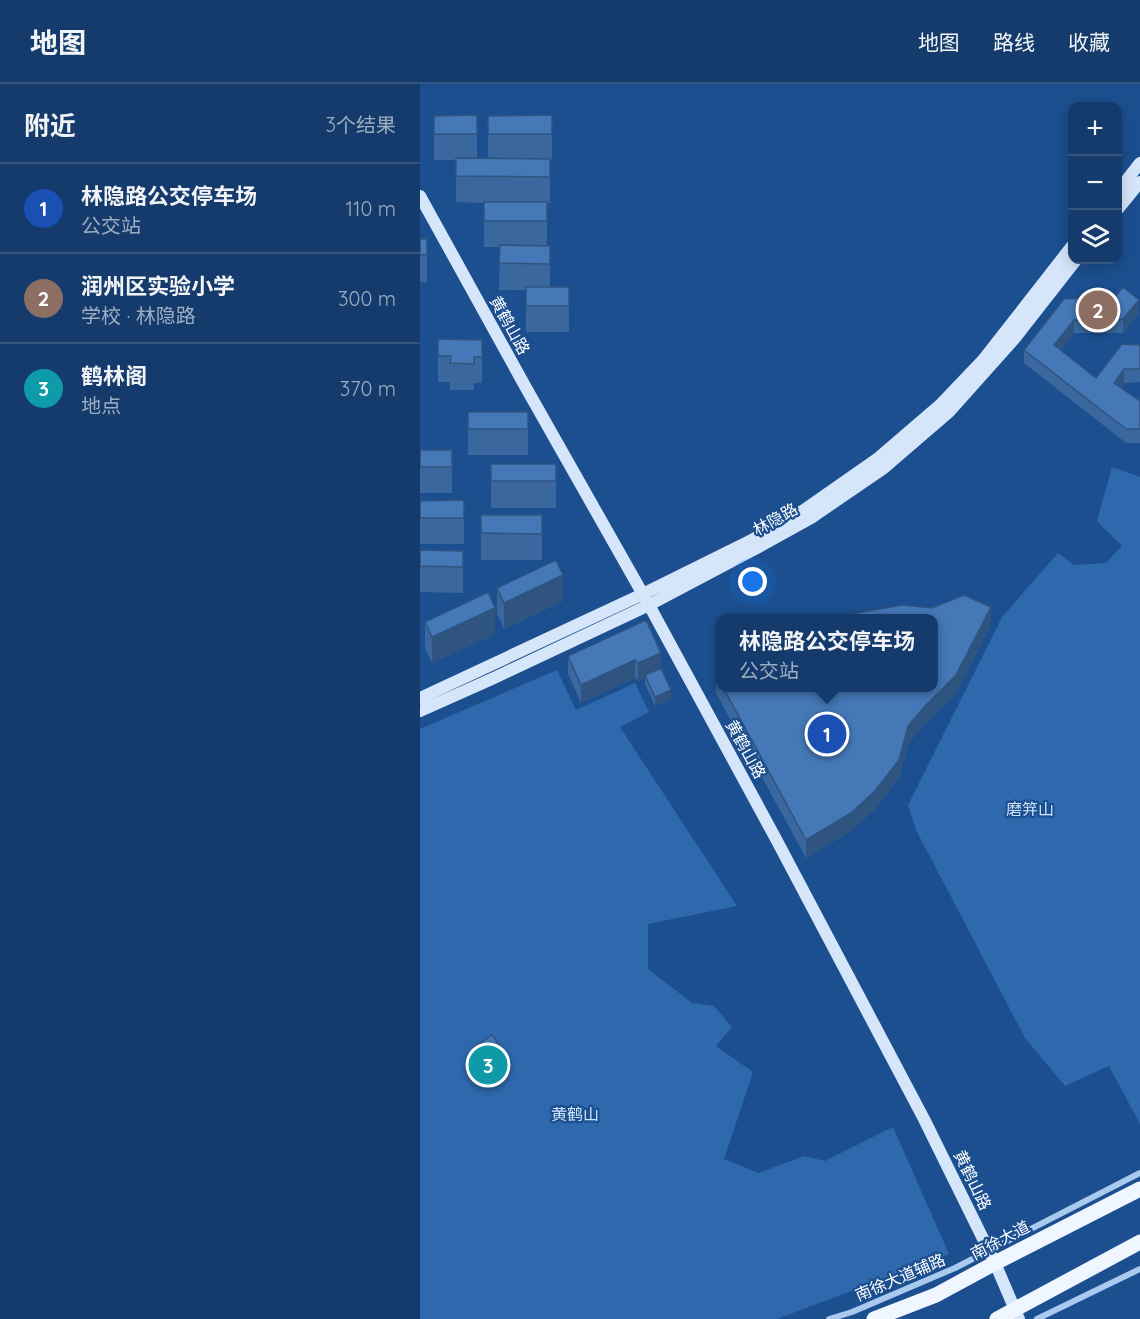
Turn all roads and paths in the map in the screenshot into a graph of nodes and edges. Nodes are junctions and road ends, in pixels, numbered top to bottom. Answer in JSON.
{"nodes":[{"id":1,"x":1140,"y":164,"type":"edge"},
{"id":2,"x":1140,"y":182,"type":"edge"},
{"id":3,"x":1122,"y":186,"type":"edge"},
{"id":4,"x":420,"y":196,"type":"edge"},
{"id":5,"x":1122,"y":204,"type":"edge"},
{"id":6,"x":1068,"y":251,"type":"edge"},
{"id":7,"x":1073,"y":264,"type":"edge"},
{"id":8,"x":646,"y":600,"type":"junction"},
{"id":9,"x":420,"y":698,"type":"edge"},
{"id":10,"x":420,"y":711,"type":"edge"},
{"id":11,"x":1140,"y":1173,"type":"edge"},
{"id":12,"x":1140,"y":1189,"type":"edge"},
{"id":13,"x":1140,"y":1242,"type":"edge"},
{"id":14,"x":992,"y":1257,"type":"junction"},
{"id":15,"x":1140,"y":1269,"type":"edge"},
{"id":16,"x":1017,"y":1314,"type":"edge"},
{"id":17,"x":829,"y":1319,"type":"edge"},
{"id":18,"x":874,"y":1319,"type":"edge"},
{"id":19,"x":997,"y":1319,"type":"edge"},
{"id":20,"x":1037,"y":1319,"type":"edge"}],
"edges":[{"from":1,"to":3,"type":"street"},
{"from":2,"to":5,"type":"street"},
{"from":4,"to":8,"type":"street","name":"黄鹤山路"},
{"from":6,"to":8,"type":"street","name":"林隐路"},
{"from":7,"to":8,"type":"street","name":"林隐路"},
{"from":8,"to":9,"type":"street","name":"林隐路"},
{"from":8,"to":10,"type":"street","name":"林隐路"},
{"from":8,"to":14,"type":"street","name":"黄鹤山路"},
{"from":11,"to":14,"type":"street","name":"南徐大道辅路"},
{"from":12,"to":14,"type":"main road","name":"南徐大道"},
{"from":13,"to":16,"type":"main road"},
{"from":14,"to":16,"type":"street","name":"黄鹤山路"},
{"from":14,"to":17,"type":"street","name":"南徐大道辅路"},
{"from":14,"to":18,"type":"main road","name":"南徐大道"},
{"from":15,"to":20,"type":"street"},
{"from":16,"to":19,"type":"main road"}]}
